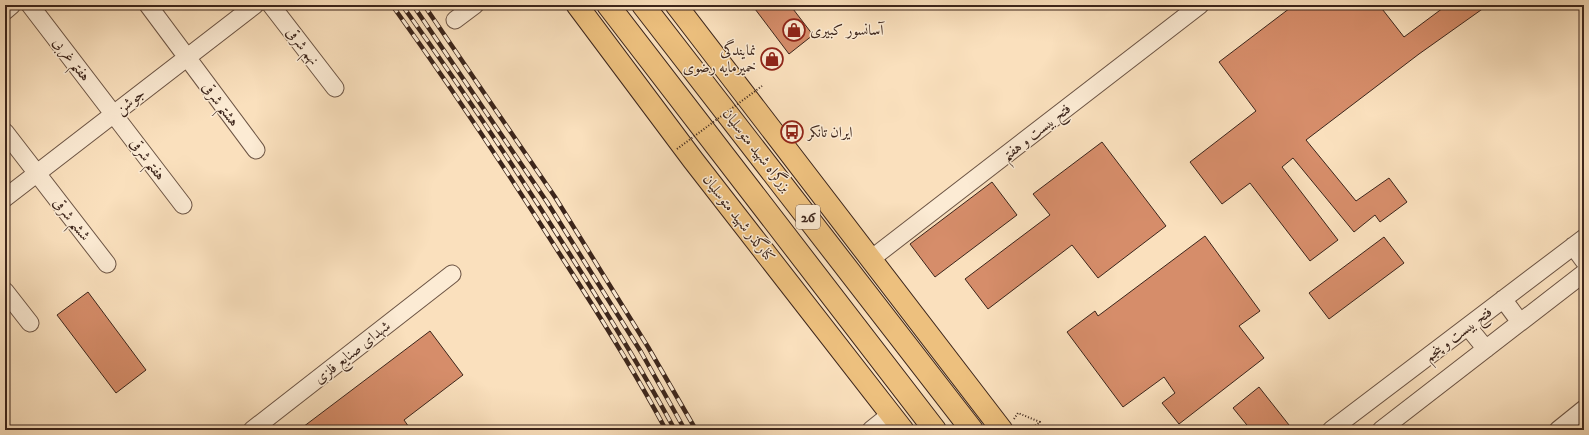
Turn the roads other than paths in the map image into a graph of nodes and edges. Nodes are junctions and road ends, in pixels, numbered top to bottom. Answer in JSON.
{"nodes":[{"id":1,"x":12,"y":5,"type":"edge"},
{"id":2,"x":30,"y":5,"type":"edge"},
{"id":3,"x":148,"y":5,"type":"edge"},
{"id":4,"x":255,"y":5,"type":"edge"},
{"id":5,"x":271,"y":5,"type":"edge"},
{"id":6,"x":475,"y":5,"type":"edge"},
{"id":7,"x":577,"y":5,"type":"edge"},
{"id":8,"x":608,"y":5,"type":"edge"},
{"id":9,"x":643,"y":5,"type":"edge"},
{"id":10,"x":676,"y":5,"type":"edge"},
{"id":11,"x":1200,"y":5,"type":"edge"},
{"id":12,"x":5,"y":11,"type":"edge"},
{"id":13,"x":455,"y":20,"type":"dead end"},
{"id":14,"x":186,"y":58,"type":"junction"},
{"id":15,"x":335,"y":88,"type":"dead end"},
{"id":16,"x":114,"y":114,"type":"junction"},
{"id":17,"x":5,"y":132,"type":"edge"},
{"id":18,"x":256,"y":150,"type":"dead end"},
{"id":19,"x":36,"y":173,"type":"junction"},
{"id":20,"x":5,"y":198,"type":"edge"},
{"id":21,"x":183,"y":205,"type":"dead end"},
{"id":22,"x":1578,"y":242,"type":"edge"},
{"id":23,"x":871,"y":259,"type":"junction"},
{"id":24,"x":1584,"y":261,"type":"edge"},
{"id":25,"x":107,"y":264,"type":"dead end"},
{"id":26,"x":1584,"y":273,"type":"edge"},
{"id":27,"x":452,"y":274,"type":"dead end"},
{"id":28,"x":5,"y":291,"type":"edge"},
{"id":29,"x":1503,"y":299,"type":"junction"},
{"id":30,"x":1520,"y":322,"type":"junction"},
{"id":31,"x":30,"y":323,"type":"dead end"},
{"id":32,"x":1468,"y":327,"type":"junction"},
{"id":33,"x":1486,"y":349,"type":"junction"},
{"id":34,"x":1584,"y":409,"type":"edge"},
{"id":35,"x":897,"y":422,"type":"edge"},
{"id":36,"x":1341,"y":427,"type":"edge"},
{"id":37,"x":252,"y":430,"type":"edge"},
{"id":38,"x":870,"y":430,"type":"edge"},
{"id":39,"x":936,"y":430,"type":"edge"},
{"id":40,"x":972,"y":430,"type":"edge"},
{"id":41,"x":1002,"y":430,"type":"edge"},
{"id":42,"x":1381,"y":430,"type":"edge"},
{"id":43,"x":1558,"y":430,"type":"edge"}],
"edges":[{"from":1,"to":12,"type":"street"},
{"from":2,"to":16,"type":"street","name":"هفتم غربی"},
{"from":3,"to":14,"type":"street","name":"هشتم شرقی"},
{"from":4,"to":14,"type":"street","name":"جوشن"},
{"from":5,"to":15,"type":"street","name":"نهم شرقی"},
{"from":6,"to":13,"type":"street"},
{"from":7,"to":35,"type":"main road","name":"کنارگذر شهید متوسلیان"},
{"from":8,"to":39,"type":"highway","name":"بزرگراه شهید متوسلیان","number":"26"},
{"from":9,"to":40,"type":"highway","name":"بزرگراه شهید متوسلیان","number":"26"},
{"from":10,"to":23,"type":"main road"},
{"from":11,"to":23,"type":"street","name":"فتح بیست و هفتم"},
{"from":14,"to":16,"type":"street","name":"جوشن"},
{"from":14,"to":18,"type":"street","name":"هشتم شرقی"},
{"from":16,"to":19,"type":"street","name":"جوشن"},
{"from":16,"to":21,"type":"street","name":"هفتم شرقی"},
{"from":17,"to":19,"type":"street","name":"ششم شرقی"},
{"from":19,"to":20,"type":"street","name":"جوشن"},
{"from":19,"to":25,"type":"street","name":"ششم شرقی"},
{"from":22,"to":24,"type":"street"},
{"from":22,"to":29,"type":"street","name":"فتح بیست و پنجم"},
{"from":23,"to":41,"type":"main road"},
{"from":26,"to":30,"type":"street","name":"فتح بیست و پنجم"},
{"from":27,"to":37,"type":"street","name":"شهدای صنایع فلزی"},
{"from":28,"to":31,"type":"street"},
{"from":29,"to":30,"type":"street"},
{"from":29,"to":32,"type":"street","name":"فتح بیست و پنجم"},
{"from":30,"to":33,"type":"street","name":"فتح بیست و پنجم"},
{"from":32,"to":33,"type":"street"},
{"from":32,"to":36,"type":"street","name":"فتح بیست و پنجم"},
{"from":33,"to":42,"type":"street","name":"فتح بیست و پنجم"},
{"from":34,"to":43,"type":"street"},
{"from":35,"to":38,"type":"street"}]}
